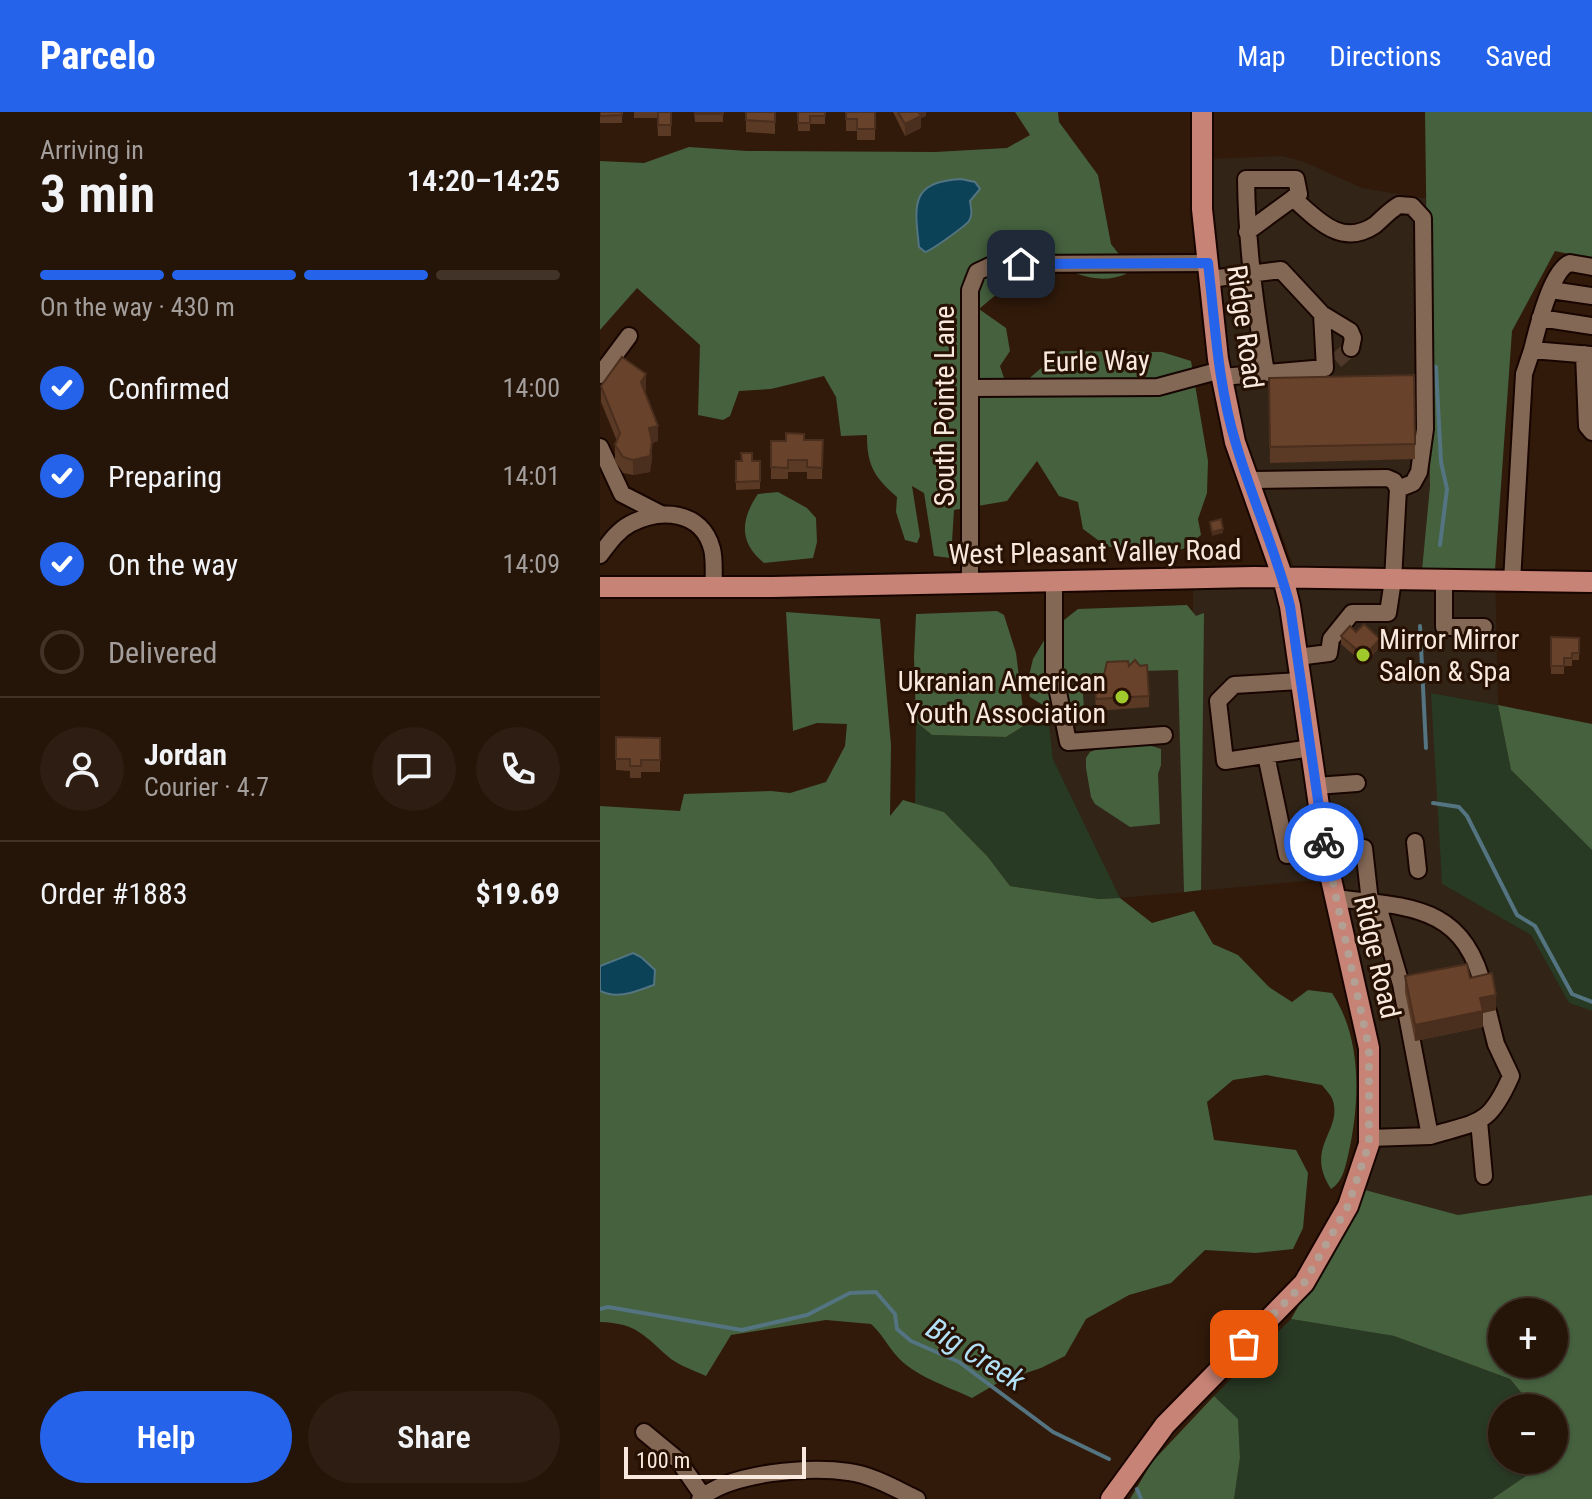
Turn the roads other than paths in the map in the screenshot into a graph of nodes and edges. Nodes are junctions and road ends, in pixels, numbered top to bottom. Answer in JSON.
{"nodes":[{"id":1,"x":1202,"y":112,"type":"edge"},
{"id":2,"x":1293,"y":198,"type":"junction"},
{"id":3,"x":1247,"y":232,"type":"junction"},
{"id":4,"x":1592,"y":267,"type":"edge"},
{"id":5,"x":1209,"y":271,"type":"junction"},
{"id":6,"x":1250,"y":274,"type":"junction"},
{"id":7,"x":1551,"y":290,"type":"junction"},
{"id":8,"x":1592,"y":296,"type":"edge"},
{"id":9,"x":1322,"y":314,"type":"junction"},
{"id":10,"x":1540,"y":318,"type":"junction"},
{"id":11,"x":1592,"y":326,"type":"edge"},
{"id":12,"x":629,"y":336,"type":"dead end"},
{"id":13,"x":1351,"y":348,"type":"dead end"},
{"id":14,"x":1532,"y":350,"type":"junction"},
{"id":15,"x":1588,"y":354,"type":"edge"},
{"id":16,"x":1266,"y":373,"type":"junction"},
{"id":17,"x":1221,"y":374,"type":"junction"},
{"id":18,"x":600,"y":375,"type":"edge"},
{"id":19,"x":970,"y":388,"type":"junction"},
{"id":20,"x":1592,"y":432,"type":"edge"},
{"id":21,"x":600,"y":447,"type":"edge"},
{"id":22,"x":1249,"y":480,"type":"junction"},
{"id":23,"x":1398,"y":489,"type":"junction"},
{"id":24,"x":622,"y":494,"type":"junction"},
{"id":25,"x":661,"y":514,"type":"junction"},
{"id":26,"x":616,"y":533,"type":"junction"},
{"id":27,"x":600,"y":555,"type":"edge"},
{"id":28,"x":1283,"y":578,"type":"junction"},
{"id":29,"x":1393,"y":580,"type":"junction"},
{"id":30,"x":1444,"y":580,"type":"junction"},
{"id":31,"x":1054,"y":581,"type":"junction"},
{"id":32,"x":1512,"y":581,"type":"junction"},
{"id":33,"x":970,"y":582,"type":"junction"},
{"id":34,"x":1592,"y":582,"type":"edge"},
{"id":35,"x":600,"y":587,"type":"edge"},
{"id":36,"x":714,"y":587,"type":"junction"},
{"id":37,"x":1484,"y":627,"type":"dead end"},
{"id":38,"x":1297,"y":657,"type":"junction"},
{"id":39,"x":1301,"y":681,"type":"junction"},
{"id":40,"x":1164,"y":735,"type":"dead end"},
{"id":41,"x":1311,"y":748,"type":"junction"},
{"id":42,"x":1266,"y":755,"type":"junction"},
{"id":43,"x":1357,"y":783,"type":"dead end"},
{"id":44,"x":1316,"y":786,"type":"junction"},
{"id":45,"x":1415,"y":842,"type":"dead end"},
{"id":46,"x":1364,"y":848,"type":"dead end"},
{"id":47,"x":1325,"y":850,"type":"junction"},
{"id":48,"x":1418,"y":870,"type":"dead end"},
{"id":49,"x":1335,"y":898,"type":"junction"},
{"id":50,"x":1370,"y":902,"type":"junction"},
{"id":51,"x":1484,"y":990,"type":"edge"},
{"id":52,"x":1488,"y":1012,"type":"edge"},
{"id":53,"x":1479,"y":1121,"type":"junction"},
{"id":54,"x":1430,"y":1136,"type":"junction"},
{"id":55,"x":1369,"y":1138,"type":"junction"},
{"id":56,"x":1484,"y":1176,"type":"dead end"},
{"id":57,"x":644,"y":1432,"type":"dead end"},
{"id":58,"x":702,"y":1497,"type":"edge"},
{"id":59,"x":917,"y":1499,"type":"edge"},
{"id":60,"x":1111,"y":1499,"type":"edge"}],
"edges":[{"from":1,"to":5,"type":"main road","name":"Ridge Road"},
{"from":2,"to":3,"type":"street"},
{"from":2,"to":3,"type":"street"},
{"from":2,"to":23,"type":"street"},
{"from":3,"to":6,"type":"street"},
{"from":4,"to":7,"type":"street"},
{"from":5,"to":6,"type":"street"},
{"from":5,"to":17,"type":"main road","name":"Ridge Road"},
{"from":5,"to":19,"type":"street","name":"South Pointe Lane"},
{"from":6,"to":9,"type":"street"},
{"from":6,"to":16,"type":"street"},
{"from":7,"to":8,"type":"street"},
{"from":7,"to":10,"type":"street"},
{"from":9,"to":13,"type":"street"},
{"from":9,"to":16,"type":"street","name":"Eurle Way"},
{"from":10,"to":11,"type":"street"},
{"from":10,"to":14,"type":"street"},
{"from":12,"to":18,"type":"street"},
{"from":14,"to":15,"type":"street"},
{"from":14,"to":32,"type":"street"},
{"from":15,"to":20,"type":"street"},
{"from":16,"to":17,"type":"street","name":"Eurle Way"},
{"from":17,"to":19,"type":"street","name":"Eurle Way"},
{"from":17,"to":22,"type":"main road","name":"Ridge Road"},
{"from":19,"to":33,"type":"street","name":"South Pointe Lane"},
{"from":21,"to":24,"type":"street"},
{"from":22,"to":23,"type":"street"},
{"from":22,"to":28,"type":"main road","name":"Ridge Road"},
{"from":23,"to":29,"type":"street"},
{"from":24,"to":25,"type":"street"},
{"from":24,"to":26,"type":"street"},
{"from":25,"to":26,"type":"street"},
{"from":25,"to":36,"type":"street"},
{"from":26,"to":27,"type":"street"},
{"from":28,"to":29,"type":"main road","name":"West Pleasant Valley Road"},
{"from":28,"to":31,"type":"main road","name":"West Pleasant Valley Road"},
{"from":28,"to":38,"type":"main road","name":"Ridge Road"},
{"from":29,"to":30,"type":"main road","name":"West Pleasant Valley Road"},
{"from":29,"to":38,"type":"street"},
{"from":30,"to":32,"type":"main road","name":"West Pleasant Valley Road"},
{"from":30,"to":37,"type":"street"},
{"from":31,"to":33,"type":"main road","name":"West Pleasant Valley Road"},
{"from":31,"to":40,"type":"street"},
{"from":32,"to":34,"type":"main road","name":"West Pleasant Valley Road"},
{"from":33,"to":36,"type":"main road","name":"West Pleasant Valley Road"},
{"from":35,"to":36,"type":"main road","name":"West Pleasant Valley Road"},
{"from":38,"to":39,"type":"main road","name":"Ridge Road"},
{"from":39,"to":41,"type":"main road","name":"Ridge Road"},
{"from":39,"to":42,"type":"street"},
{"from":41,"to":42,"type":"street"},
{"from":41,"to":44,"type":"main road","name":"Ridge Road"},
{"from":42,"to":47,"type":"street"},
{"from":43,"to":44,"type":"street"},
{"from":44,"to":47,"type":"main road","name":"Ridge Road"},
{"from":45,"to":48,"type":"street"},
{"from":46,"to":50,"type":"street"},
{"from":47,"to":49,"type":"main road","name":"Ridge Road"},
{"from":49,"to":50,"type":"street"},
{"from":49,"to":55,"type":"main road","name":"Ridge Road"},
{"from":50,"to":51,"type":"street"},
{"from":50,"to":54,"type":"street"},
{"from":52,"to":53,"type":"street"},
{"from":53,"to":54,"type":"street"},
{"from":53,"to":56,"type":"street"},
{"from":54,"to":55,"type":"street"},
{"from":55,"to":60,"type":"main road","name":"Ridge Road"},
{"from":57,"to":58,"type":"street"},
{"from":58,"to":59,"type":"street"}]}
